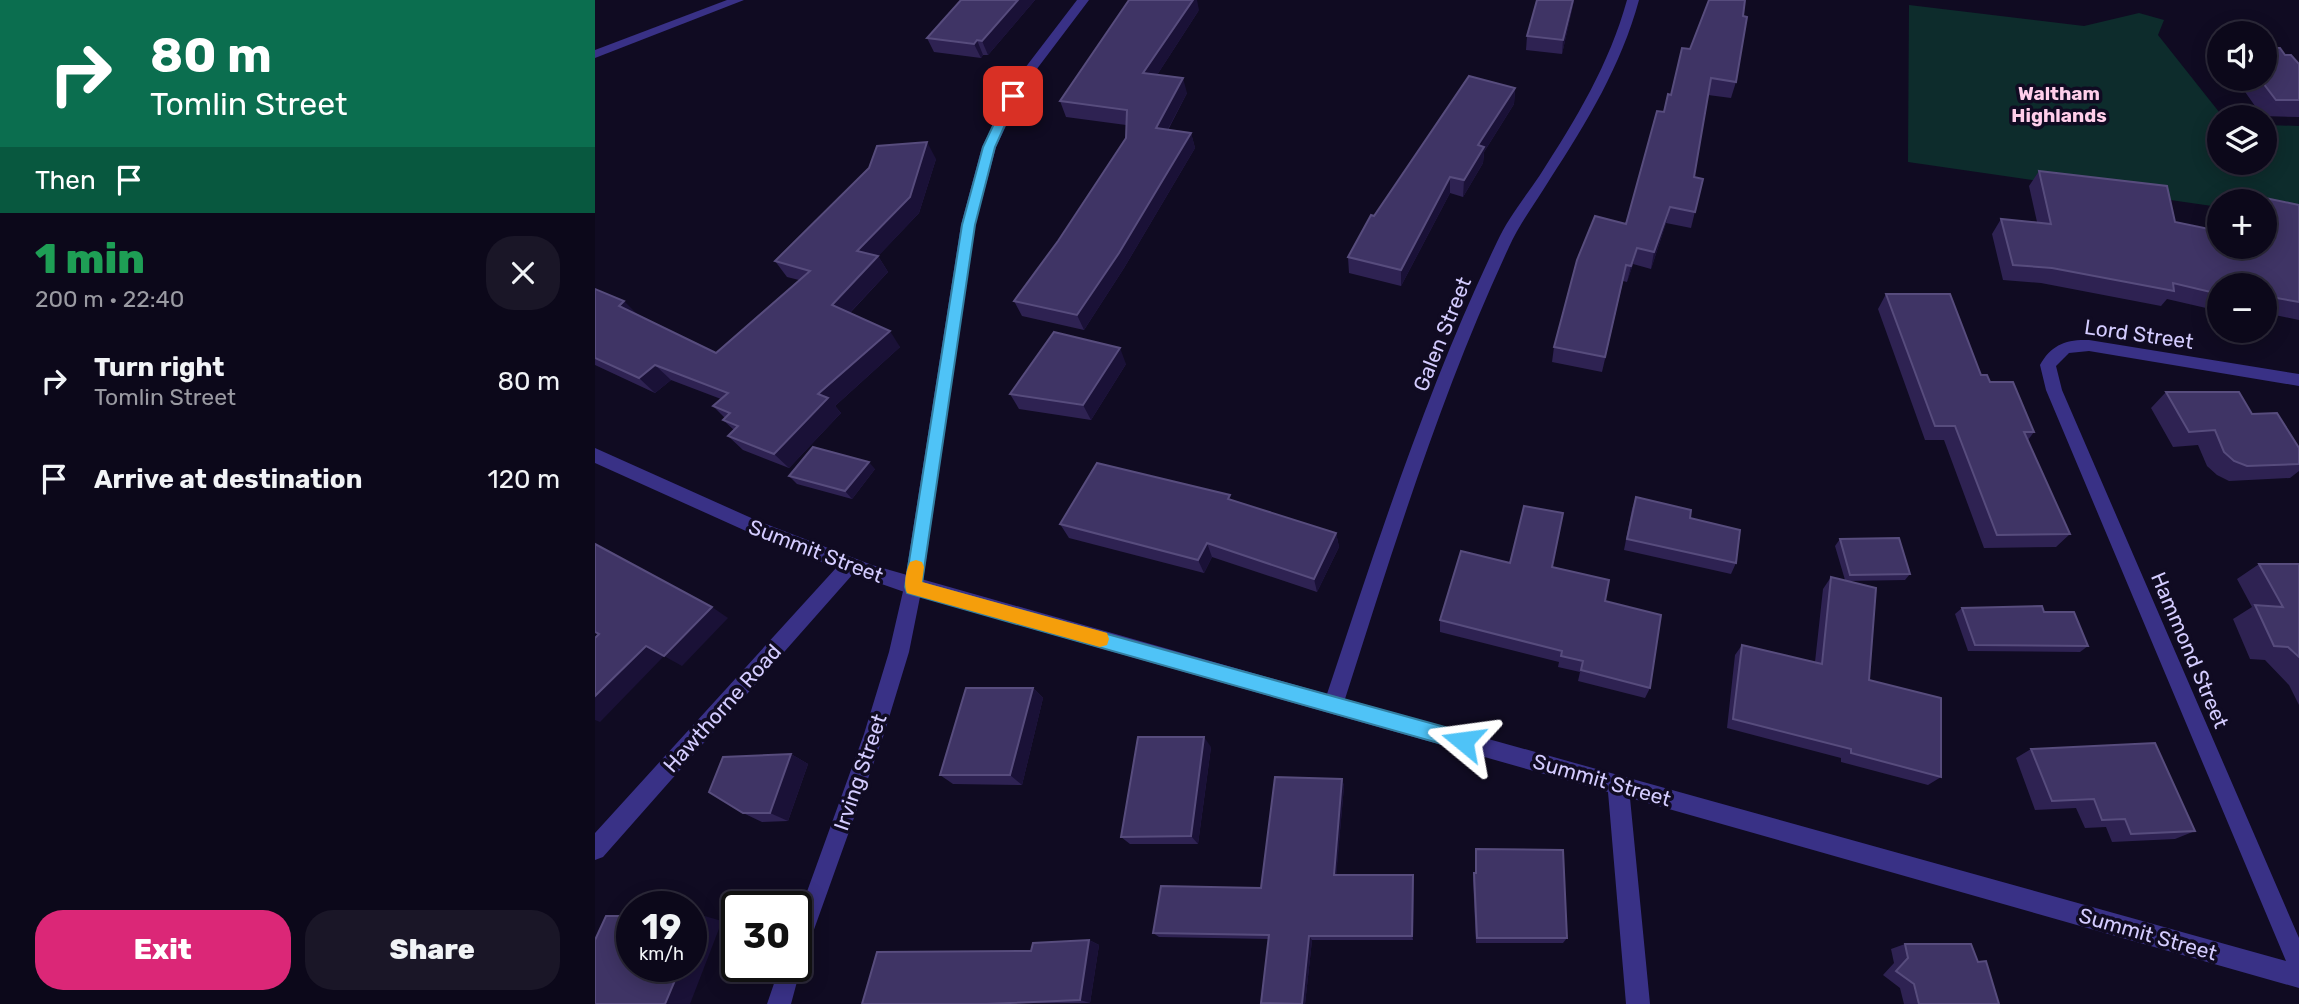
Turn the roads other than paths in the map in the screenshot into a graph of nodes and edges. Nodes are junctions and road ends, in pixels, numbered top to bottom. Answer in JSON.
{"nodes":[{"id":1,"x":738,"y":0,"type":"edge"},
{"id":2,"x":1083,"y":0,"type":"edge"},
{"id":3,"x":1633,"y":0,"type":"edge"},
{"id":4,"x":595,"y":54,"type":"edge"},
{"id":5,"x":2057,"y":351,"type":"joint"},
{"id":6,"x":2299,"y":380,"type":"edge"},
{"id":7,"x":595,"y":455,"type":"edge"},
{"id":8,"x":848,"y":567,"type":"junction"},
{"id":9,"x":913,"y":587,"type":"junction"},
{"id":10,"x":1333,"y":705,"type":"junction"},
{"id":11,"x":1618,"y":785,"type":"junction"},
{"id":12,"x":595,"y":849,"type":"edge"},
{"id":13,"x":812,"y":909,"type":"edge"},
{"id":14,"x":2299,"y":965,"type":"edge"},
{"id":15,"x":2299,"y":976,"type":"edge"},
{"id":16,"x":787,"y":982,"type":"edge"},
{"id":17,"x":779,"y":1004,"type":"edge"},
{"id":18,"x":1638,"y":1004,"type":"edge"}],
"edges":[{"from":1,"to":4,"type":"street"},
{"from":2,"to":9,"type":"street","name":"Irving Street"},
{"from":3,"to":10,"type":"street","name":"Galen Street"},
{"from":5,"to":6,"type":"street","name":"Lord Street"},
{"from":5,"to":14,"type":"street","name":"Hammond Street"},
{"from":7,"to":8,"type":"street","name":"Summit Street"},
{"from":8,"to":9,"type":"street","name":"Summit Street"},
{"from":8,"to":12,"type":"street","name":"Hawthorne Road"},
{"from":9,"to":10,"type":"street","name":"Summit Street"},
{"from":9,"to":13,"type":"street","name":"Irving Street"},
{"from":10,"to":11,"type":"street","name":"Summit Street"},
{"from":11,"to":15,"type":"street","name":"Summit Street"},
{"from":11,"to":18,"type":"street"},
{"from":16,"to":17,"type":"street"}]}
